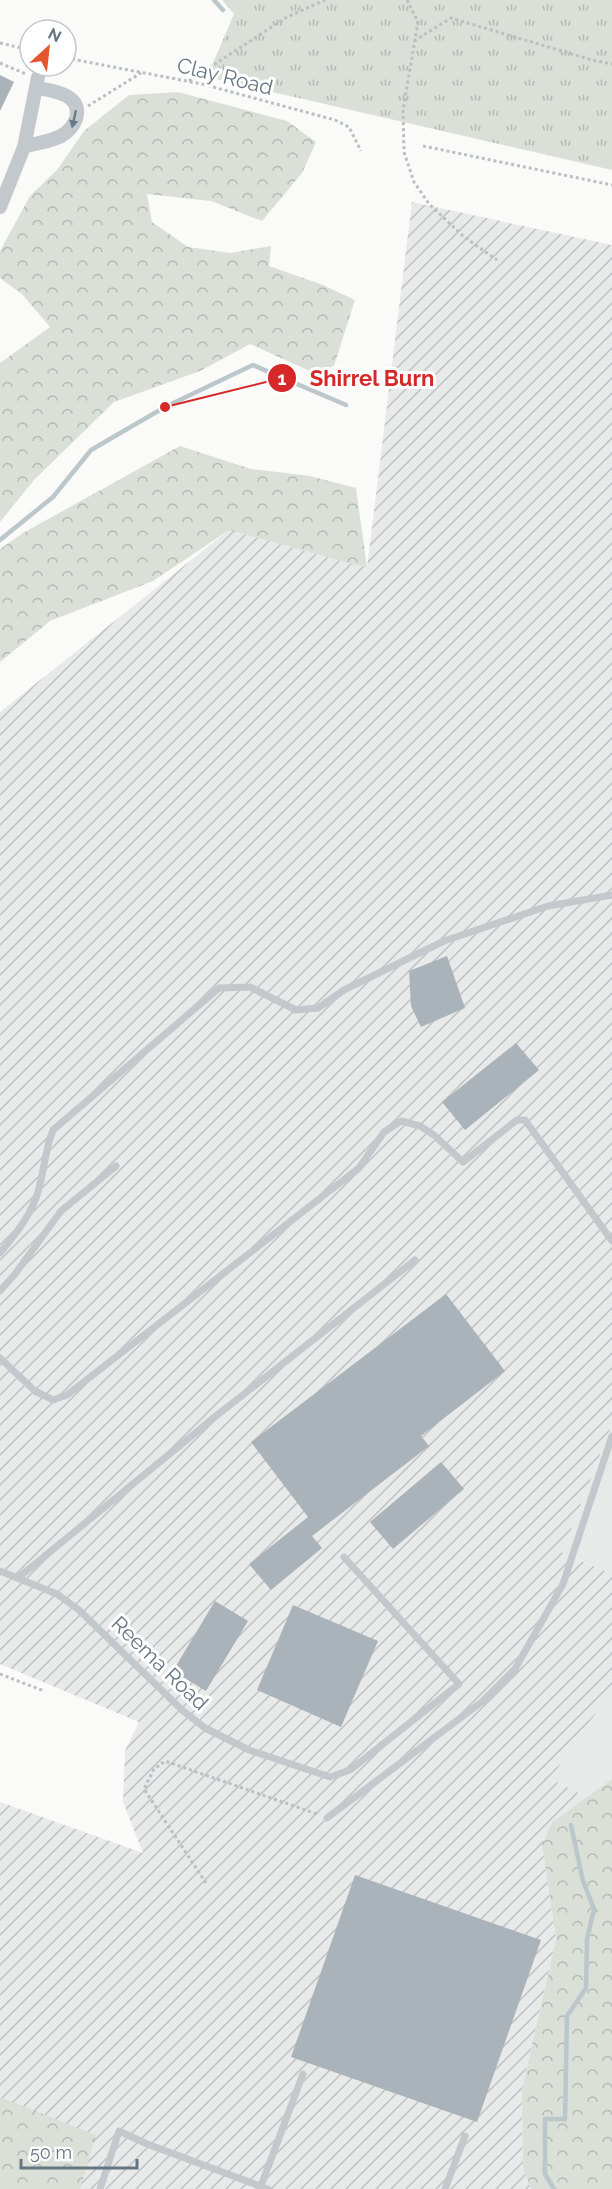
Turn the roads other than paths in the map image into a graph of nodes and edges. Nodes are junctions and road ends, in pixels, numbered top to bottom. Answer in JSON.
{"nodes":[{"id":1,"x":24,"y":147,"type":"junction"},
{"id":2,"x":2,"y":200,"type":"edge"},
{"id":3,"x":612,"y":895,"type":"edge"},
{"id":4,"x":116,"y":1166,"type":"dead end"},
{"id":5,"x":612,"y":1241,"type":"edge"},
{"id":6,"x":0,"y":1253,"type":"edge"},
{"id":7,"x":415,"y":1260,"type":"dead end"},
{"id":8,"x":0,"y":1291,"type":"edge"},
{"id":9,"x":0,"y":1358,"type":"edge"},
{"id":10,"x":612,"y":1436,"type":"edge"},
{"id":11,"x":344,"y":1557,"type":"dead end"},
{"id":12,"x":0,"y":1571,"type":"edge"},
{"id":13,"x":18,"y":1578,"type":"junction"},
{"id":14,"x":327,"y":1818,"type":"road end"},
{"id":15,"x":303,"y":2074,"type":"dead end"},
{"id":16,"x":465,"y":2136,"type":"dead end"},
{"id":17,"x":265,"y":2188,"type":"edge"},
{"id":18,"x":100,"y":2189,"type":"edge"},
{"id":19,"x":445,"y":2189,"type":"edge"}],
"edges":[{"from":1,"to":1,"type":"street","one_way":true},
{"from":1,"to":2,"type":"street"},
{"from":3,"to":6,"type":"lane"},
{"from":4,"to":8,"type":"lane"},
{"from":5,"to":9,"type":"lane"},
{"from":7,"to":13,"type":"lane"},
{"from":10,"to":14,"type":"lane"},
{"from":11,"to":13,"type":"lane","name":"Reema Road"},
{"from":12,"to":13,"type":"lane","name":"Reema Road"},
{"from":15,"to":17,"type":"lane"},
{"from":16,"to":19,"type":"lane"},
{"from":17,"to":18,"type":"lane"}]}
